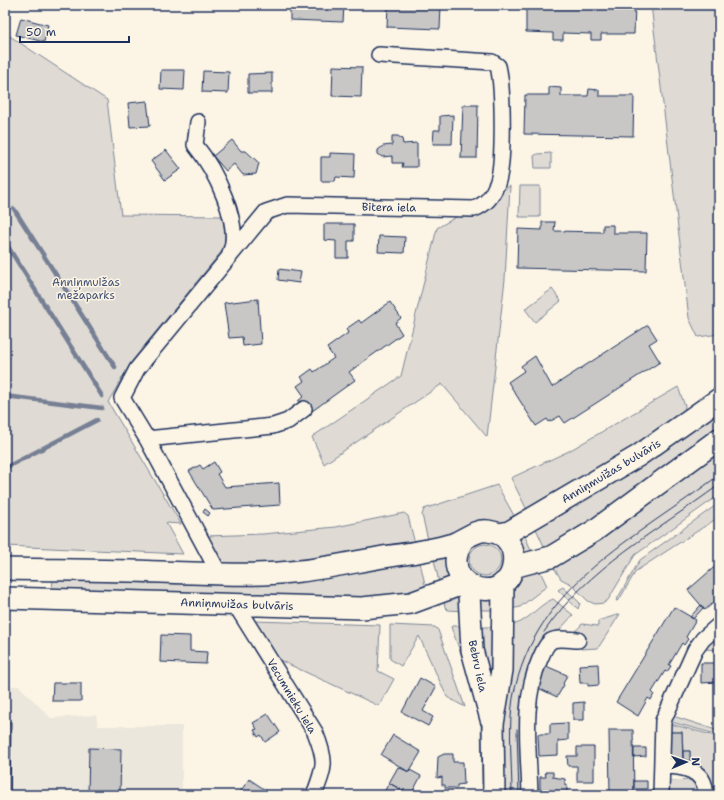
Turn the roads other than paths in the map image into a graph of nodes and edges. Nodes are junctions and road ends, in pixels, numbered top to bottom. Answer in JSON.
{"nodes":[{"id":1,"x":379,"y":55,"type":"dead end"},
{"id":2,"x":198,"y":122,"type":"dead end"},
{"id":3,"x":227,"y":260,"type":"junction"},
{"id":4,"x":719,"y":399,"type":"edge"},
{"id":5,"x":304,"y":409,"type":"dead end"},
{"id":6,"x":147,"y":439,"type":"junction"},
{"id":7,"x":719,"y":439,"type":"edge"},
{"id":8,"x":499,"y":534,"type":"junction"},
{"id":9,"x":463,"y":540,"type":"junction"},
{"id":10,"x":5,"y":569,"type":"edge"},
{"id":11,"x":220,"y":575,"type":"junction"},
{"id":12,"x":508,"y":575,"type":"junction"},
{"id":13,"x":465,"y":583,"type":"junction"},
{"id":14,"x":5,"y":598,"type":"edge"},
{"id":15,"x":235,"y":604,"type":"junction"},
{"id":16,"x":719,"y":625,"type":"edge"},
{"id":17,"x":578,"y":640,"type":"dead end"},
{"id":18,"x":492,"y":724,"type":"junction"},
{"id":19,"x":662,"y":766,"type":"junction"},
{"id":20,"x":314,"y":795,"type":"edge"},
{"id":21,"x":494,"y":795,"type":"edge"},
{"id":22,"x":530,"y":795,"type":"edge"},
{"id":23,"x":661,"y":795,"type":"edge"},
{"id":24,"x":705,"y":795,"type":"edge"}],
"edges":[{"from":1,"to":3,"type":"street","name":"Bitera iela"},
{"from":2,"to":3,"type":"street"},
{"from":3,"to":6,"type":"street","name":"Bitera iela"},
{"from":4,"to":8,"type":"street","name":"Anniņmuižas bulvāris"},
{"from":5,"to":6,"type":"street"},
{"from":6,"to":11,"type":"street"},
{"from":7,"to":12,"type":"street"},
{"from":8,"to":9,"type":"street","name":"Anniņmuižas bulvāris"},
{"from":8,"to":12,"type":"street"},
{"from":9,"to":11,"type":"street","name":"Anniņmuižas bulvāris"},
{"from":9,"to":13,"type":"street"},
{"from":10,"to":11,"type":"street","name":"Anniņmuižas bulvāris"},
{"from":12,"to":13,"type":"street"},
{"from":12,"to":18,"type":"street","name":"Bebru iela"},
{"from":13,"to":15,"type":"street","name":"Anniņmuižas bulvāris"},
{"from":13,"to":18,"type":"street","name":"Bebru iela"},
{"from":14,"to":15,"type":"street","name":"Anniņmuižas bulvāris"},
{"from":15,"to":20,"type":"street","name":"Vecumnieku iela"},
{"from":16,"to":19,"type":"street"},
{"from":17,"to":22,"type":"street"},
{"from":18,"to":21,"type":"street","name":"Bebru iela"},
{"from":19,"to":23,"type":"street"},
{"from":19,"to":24,"type":"street"}]}
